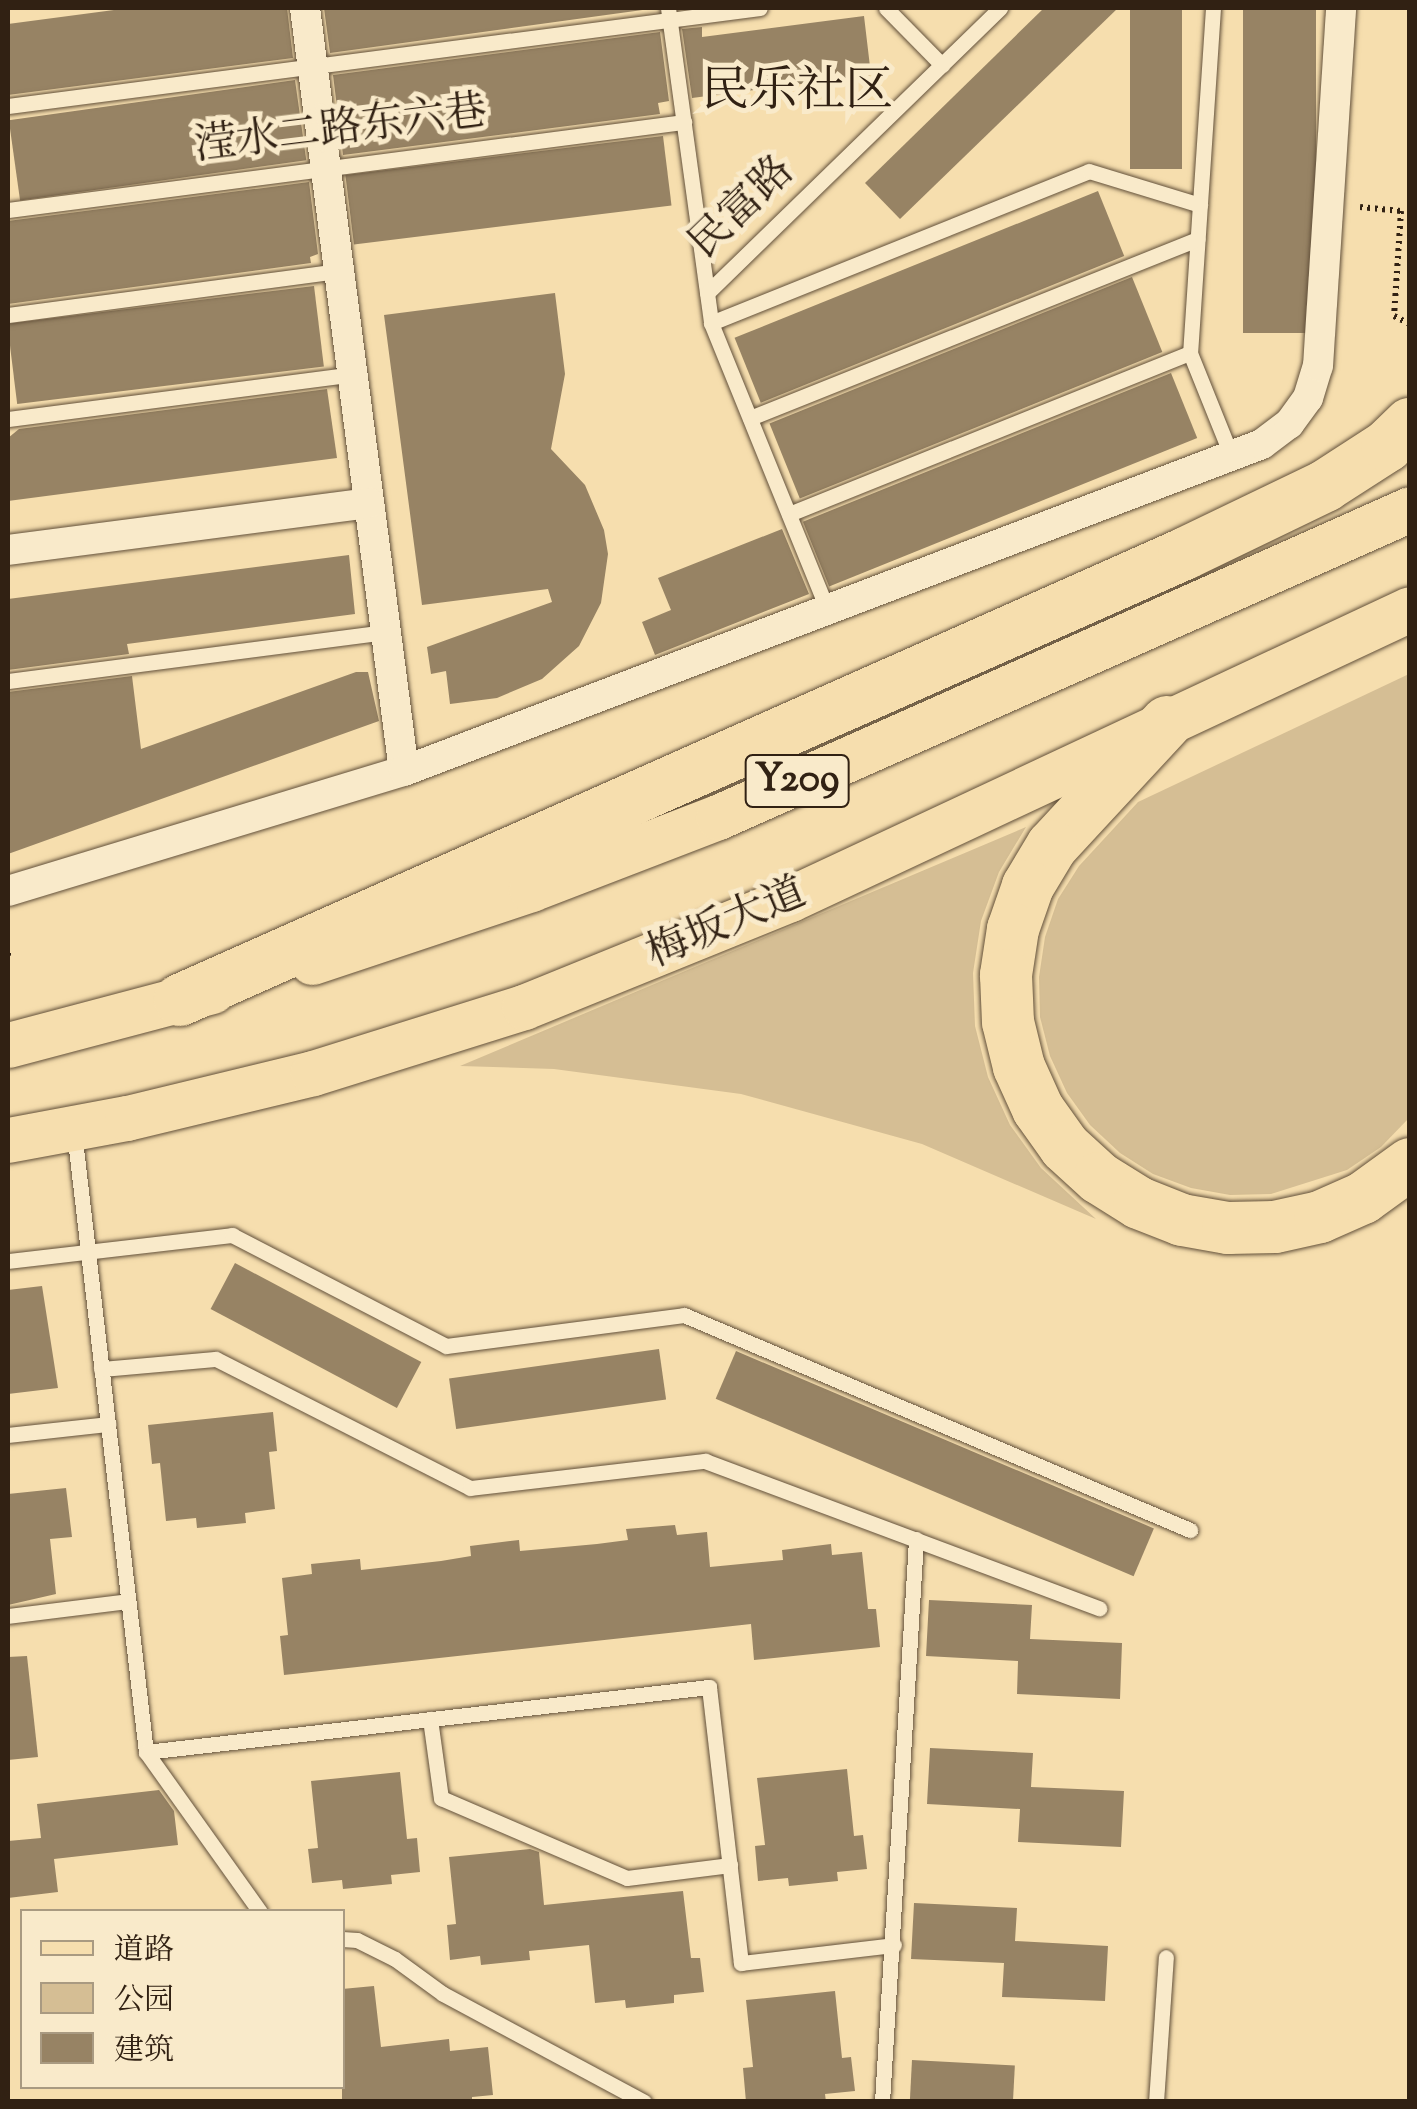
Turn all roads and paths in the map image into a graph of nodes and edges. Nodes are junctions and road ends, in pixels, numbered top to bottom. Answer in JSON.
{"nodes":[{"id":1,"x":305,"y":8,"type":"edge"},
{"id":2,"x":760,"y":8,"type":"edge"},
{"id":3,"x":886,"y":8,"type":"edge"},
{"id":4,"x":1000,"y":8,"type":"edge"},
{"id":5,"x":1213,"y":8,"type":"edge"},
{"id":6,"x":1341,"y":8,"type":"edge"},
{"id":7,"x":669,"y":14,"type":"edge"},
{"id":8,"x":942,"y":64,"type":"junction"},
{"id":9,"x":312,"y":66,"type":"junction"},
{"id":10,"x":8,"y":106,"type":"edge"},
{"id":11,"x":684,"y":122,"type":"junction"},
{"id":12,"x":326,"y":168,"type":"junction"},
{"id":13,"x":1200,"y":205,"type":"junction"},
{"id":14,"x":8,"y":210,"type":"edge"},
{"id":15,"x":1402,"y":211,"type":"dead end"},
{"id":16,"x":1197,"y":239,"type":"junction"},
{"id":17,"x":339,"y":272,"type":"junction"},
{"id":18,"x":707,"y":293,"type":"junction"},
{"id":19,"x":8,"y":315,"type":"edge"},
{"id":20,"x":711,"y":323,"type":"junction"},
{"id":21,"x":1410,"y":324,"type":"edge"},
{"id":22,"x":1190,"y":353,"type":"junction"},
{"id":23,"x":353,"y":374,"type":"junction"},
{"id":24,"x":750,"y":418,"type":"junction"},
{"id":25,"x":8,"y":419,"type":"edge"},
{"id":26,"x":1410,"y":424,"type":"edge"},
{"id":27,"x":1231,"y":455,"type":"junction"},
{"id":28,"x":369,"y":503,"type":"junction"},
{"id":29,"x":1402,"y":512,"type":"edge"},
{"id":30,"x":789,"y":514,"type":"junction"},
{"id":31,"x":8,"y":550,"type":"edge"},
{"id":32,"x":827,"y":610,"type":"junction"},
{"id":33,"x":1403,"y":612,"type":"edge"},
{"id":34,"x":386,"y":632,"type":"junction"},
{"id":35,"x":8,"y":681,"type":"edge"},
{"id":36,"x":1167,"y":722,"type":"junction"},
{"id":37,"x":404,"y":771,"type":"junction"},
{"id":38,"x":8,"y":891,"type":"edge"},
{"id":39,"x":180,"y":1000,"type":"junction"},
{"id":40,"x":8,"y":1045,"type":"edge"},
{"id":41,"x":74,"y":1128,"type":"junction"},
{"id":42,"x":8,"y":1140,"type":"edge"},
{"id":43,"x":1410,"y":1164,"type":"edge"},
{"id":44,"x":88,"y":1252,"type":"junction"},
{"id":45,"x":8,"y":1261,"type":"edge"},
{"id":46,"x":101,"y":1369,"type":"junction"},
{"id":47,"x":108,"y":1424,"type":"junction"},
{"id":48,"x":8,"y":1435,"type":"edge"},
{"id":49,"x":1190,"y":1530,"type":"dead end"},
{"id":50,"x":916,"y":1539,"type":"junction"},
{"id":51,"x":128,"y":1602,"type":"junction"},
{"id":52,"x":1099,"y":1608,"type":"dead end"},
{"id":53,"x":8,"y":1616,"type":"edge"},
{"id":54,"x":430,"y":1719,"type":"junction"},
{"id":55,"x":146,"y":1752,"type":"junction"},
{"id":56,"x":730,"y":1866,"type":"junction"},
{"id":57,"x":258,"y":1909,"type":"edge"},
{"id":58,"x":345,"y":1939,"type":"edge"},
{"id":59,"x":894,"y":1946,"type":"junction"},
{"id":60,"x":1166,"y":1957,"type":"dead end"},
{"id":61,"x":644,"y":2102,"type":"edge"},
{"id":62,"x":882,"y":2102,"type":"edge"},
{"id":63,"x":1156,"y":2102,"type":"edge"}],
"edges":[{"from":1,"to":9,"type":"street"},
{"from":2,"to":7,"type":"lane"},
{"from":3,"to":8,"type":"lane"},
{"from":4,"to":8,"type":"lane","name":"民富路"},
{"from":5,"to":13,"type":"lane"},
{"from":6,"to":27,"type":"street"},
{"from":7,"to":9,"type":"lane"},
{"from":7,"to":11,"type":"lane"},
{"from":8,"to":18,"type":"lane","name":"民富路"},
{"from":9,"to":10,"type":"lane"},
{"from":9,"to":12,"type":"street"},
{"from":11,"to":12,"type":"lane","name":"滢水二路东六巷"},
{"from":11,"to":18,"type":"lane"},
{"from":12,"to":14,"type":"lane","name":"滢水二路东六巷"},
{"from":12,"to":17,"type":"street"},
{"from":13,"to":16,"type":"lane"},
{"from":13,"to":20,"type":"lane"},
{"from":15,"to":21,"type":"path"},
{"from":16,"to":22,"type":"lane"},
{"from":16,"to":24,"type":"lane"},
{"from":17,"to":19,"type":"lane"},
{"from":17,"to":23,"type":"street"},
{"from":18,"to":20,"type":"lane"},
{"from":20,"to":24,"type":"lane"},
{"from":22,"to":27,"type":"lane"},
{"from":22,"to":30,"type":"lane"},
{"from":23,"to":25,"type":"lane"},
{"from":23,"to":28,"type":"street"},
{"from":24,"to":30,"type":"lane"},
{"from":26,"to":39,"type":"highway"},
{"from":27,"to":32,"type":"street"},
{"from":28,"to":31,"type":"street"},
{"from":28,"to":34,"type":"street"},
{"from":29,"to":39,"type":"main road","number":"Y209"},
{"from":30,"to":32,"type":"lane"},
{"from":32,"to":37,"type":"street"},
{"from":33,"to":36,"type":"main road","name":"梅坂大道","number":"Y209"},
{"from":34,"to":35,"type":"lane"},
{"from":34,"to":37,"type":"street"},
{"from":36,"to":41,"type":"main road","name":"梅坂大道","number":"Y209"},
{"from":36,"to":43,"type":"highway"},
{"from":37,"to":38,"type":"street"},
{"from":39,"to":40,"type":"main road","number":"Y209"},
{"from":41,"to":42,"type":"main road","name":"梅坂大道","number":"Y209"},
{"from":41,"to":44,"type":"lane"},
{"from":44,"to":45,"type":"lane"},
{"from":44,"to":46,"type":"lane"},
{"from":44,"to":49,"type":"lane"},
{"from":46,"to":47,"type":"lane"},
{"from":46,"to":50,"type":"lane"},
{"from":47,"to":48,"type":"lane"},
{"from":47,"to":51,"type":"lane"},
{"from":50,"to":52,"type":"lane"},
{"from":50,"to":59,"type":"lane"},
{"from":51,"to":53,"type":"lane"},
{"from":51,"to":55,"type":"lane"},
{"from":54,"to":55,"type":"lane"},
{"from":54,"to":56,"type":"lane"},
{"from":54,"to":56,"type":"lane"},
{"from":55,"to":57,"type":"lane"},
{"from":56,"to":59,"type":"lane"},
{"from":58,"to":61,"type":"lane"},
{"from":59,"to":62,"type":"lane"},
{"from":60,"to":63,"type":"lane"}]}
